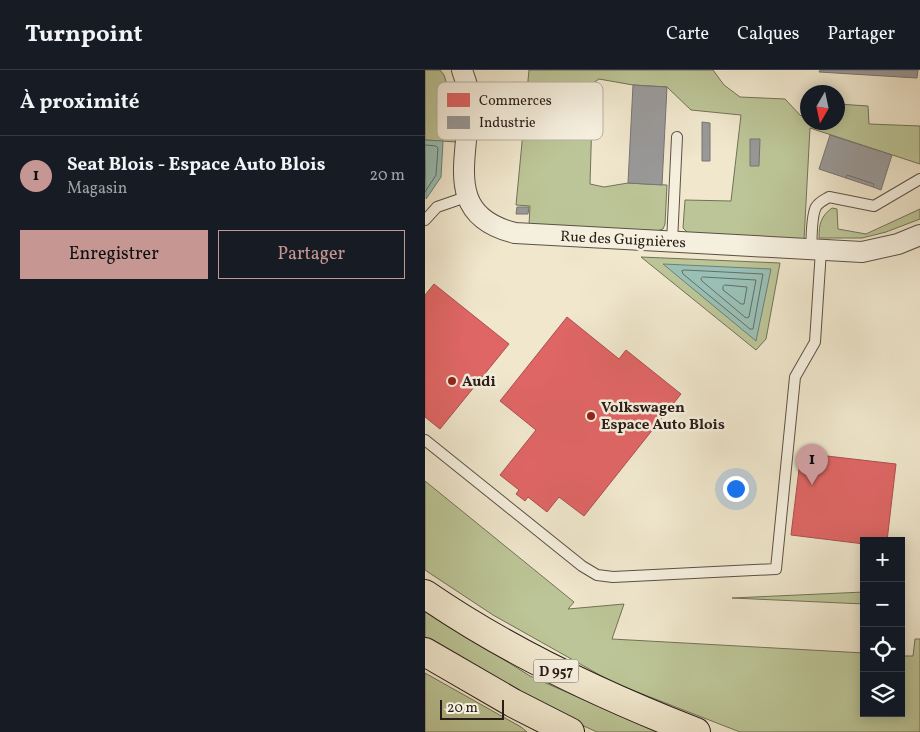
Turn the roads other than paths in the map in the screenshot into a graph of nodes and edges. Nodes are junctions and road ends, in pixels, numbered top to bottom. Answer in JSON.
{"nodes":[{"id":1,"x":461,"y":70,"type":"edge"},
{"id":2,"x":465,"y":82,"type":"edge"},
{"id":3,"x":677,"y":137,"type":"dead end"},
{"id":4,"x":467,"y":140,"type":"edge"},
{"id":5,"x":920,"y":179,"type":"edge"},
{"id":6,"x":466,"y":197,"type":"junction"},
{"id":7,"x":425,"y":220,"type":"edge"},
{"id":8,"x":920,"y":235,"type":"edge"},
{"id":9,"x":671,"y":242,"type":"junction"},
{"id":10,"x":816,"y":249,"type":"junction"},
{"id":11,"x":425,"y":440,"type":"edge"},
{"id":12,"x":425,"y":594,"type":"edge"},
{"id":13,"x":425,"y":652,"type":"edge"},
{"id":14,"x":570,"y":732,"type":"edge"},
{"id":15,"x":696,"y":732,"type":"edge"}],
"edges":[{"from":1,"to":2,"type":"street"},
{"from":3,"to":9,"type":"lane"},
{"from":4,"to":6,"type":"street"},
{"from":5,"to":10,"type":"lane"},
{"from":6,"to":7,"type":"lane"},
{"from":6,"to":9,"type":"street","name":"Rue des Guignières"},
{"from":8,"to":10,"type":"street","name":"Rue des Guignières"},
{"from":9,"to":10,"type":"street","name":"Rue des Guignières"},
{"from":10,"to":11,"type":"lane"},
{"from":12,"to":15,"type":"main road","number":"D 957"},
{"from":13,"to":14,"type":"main road"}]}
